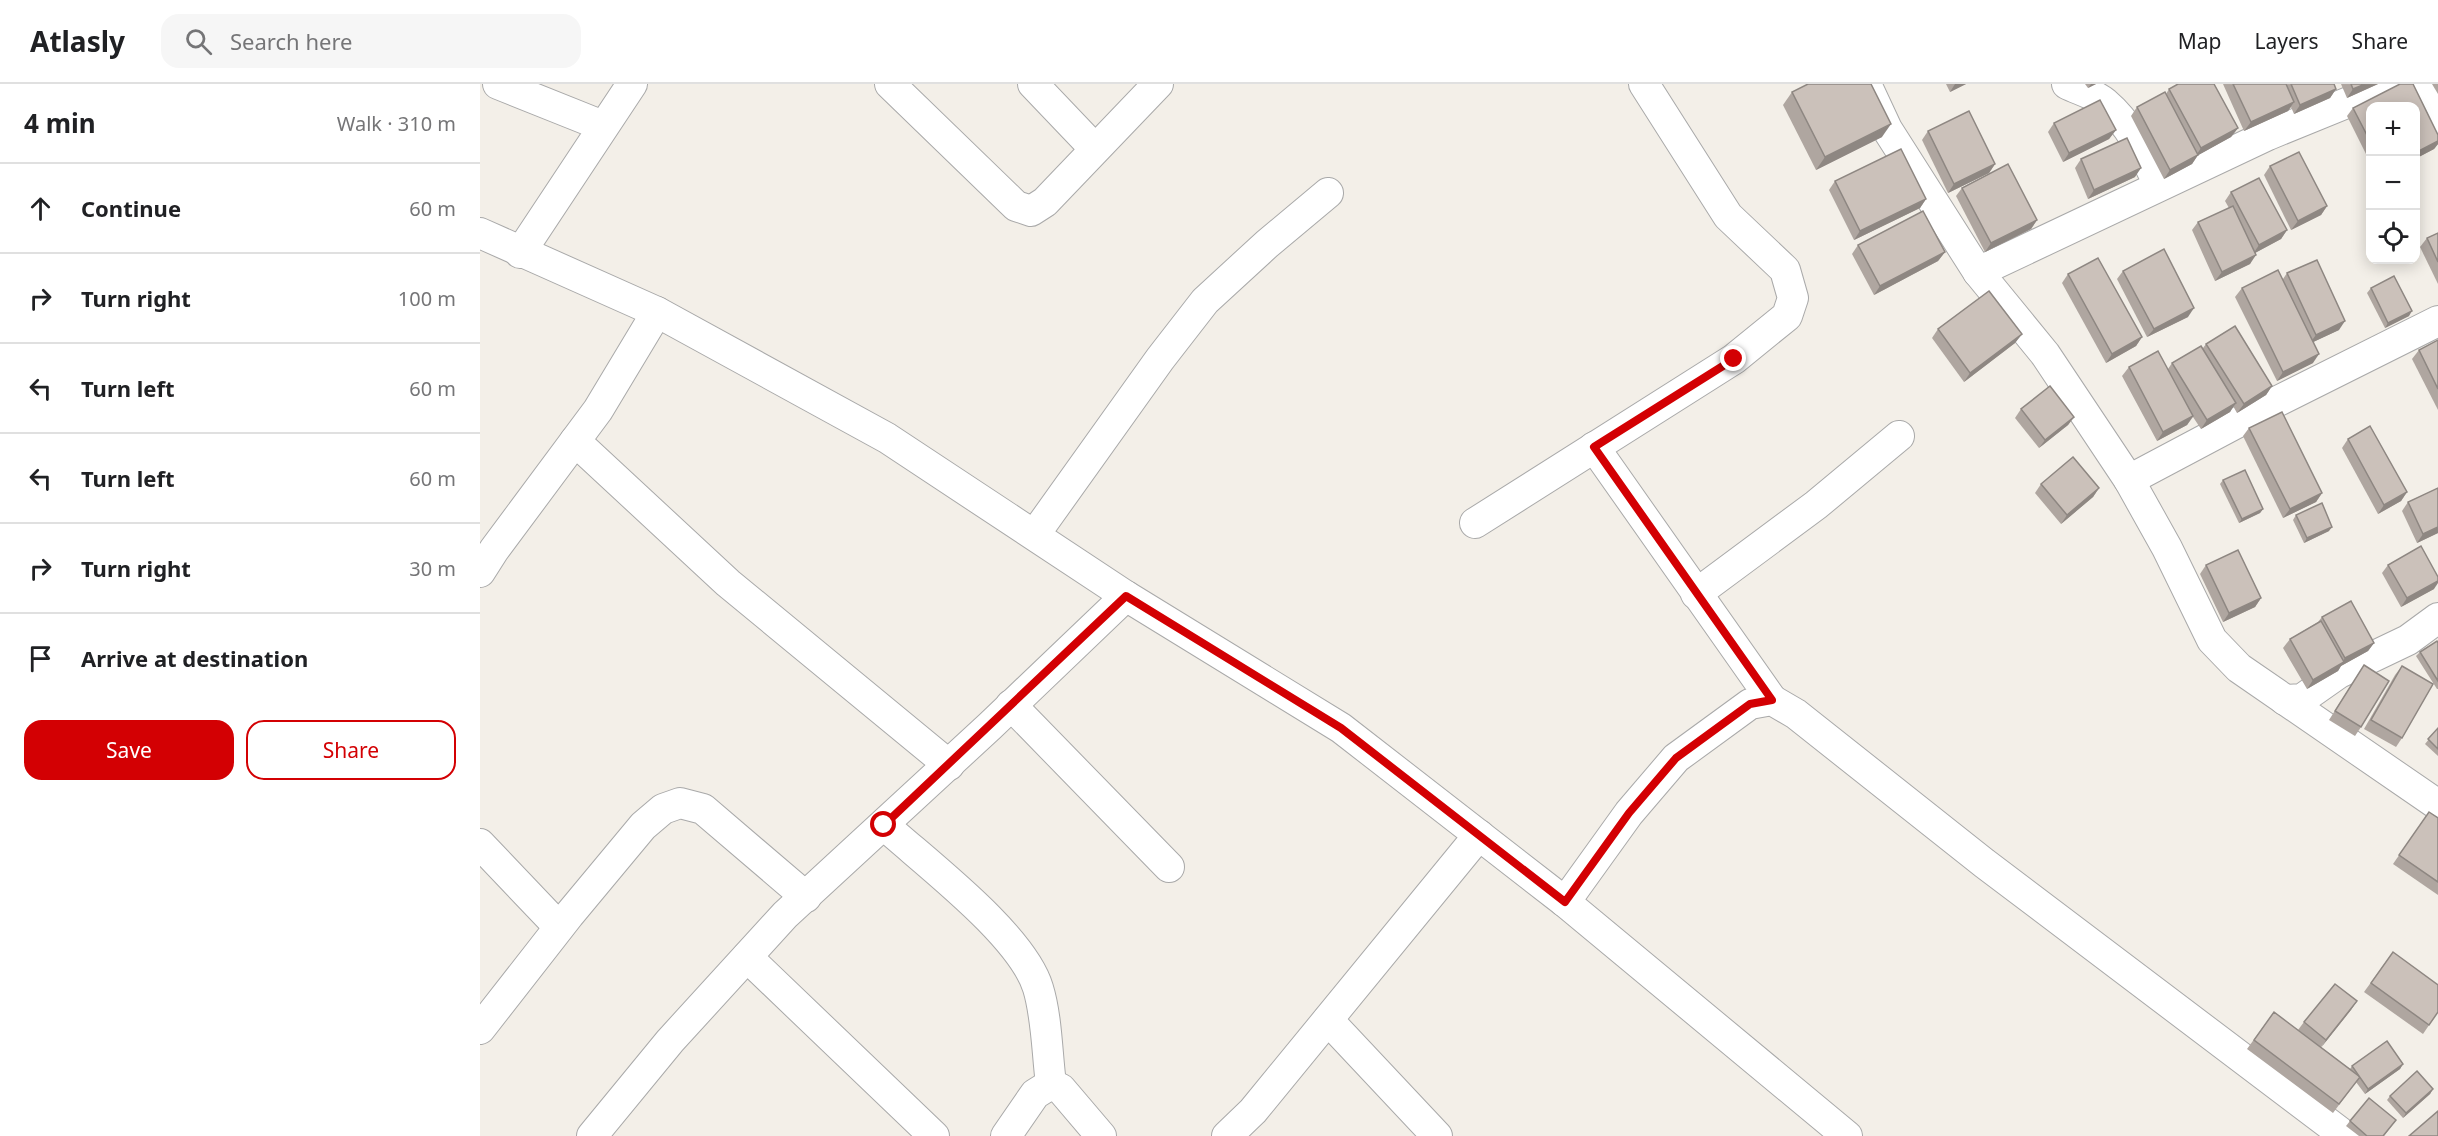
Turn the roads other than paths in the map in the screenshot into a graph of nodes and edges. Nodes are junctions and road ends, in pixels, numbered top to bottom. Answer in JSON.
{"nodes":[{"id":1,"x":498,"y":84,"type":"edge"},
{"id":2,"x":632,"y":84,"type":"edge"},
{"id":3,"x":890,"y":84,"type":"edge"},
{"id":4,"x":1033,"y":84,"type":"edge"},
{"id":5,"x":1158,"y":84,"type":"edge"},
{"id":6,"x":1644,"y":84,"type":"edge"},
{"id":7,"x":1866,"y":84,"type":"edge"},
{"id":8,"x":2067,"y":84,"type":"edge"},
{"id":9,"x":2393,"y":84,"type":"edge"},
{"id":10,"x":2419,"y":84,"type":"edge"},
{"id":11,"x":2438,"y":124,"type":"edge"},
{"id":12,"x":603,"y":126,"type":"junction"},
{"id":13,"x":1095,"y":149,"type":"junction"},
{"id":14,"x":2159,"y":185,"type":"junction"},
{"id":15,"x":1328,"y":193,"type":"dead end"},
{"id":16,"x":480,"y":233,"type":"edge"},
{"id":17,"x":520,"y":253,"type":"junction"},
{"id":18,"x":1978,"y":272,"type":"junction"},
{"id":19,"x":657,"y":312,"type":"junction"},
{"id":20,"x":2438,"y":321,"type":"edge"},
{"id":21,"x":1899,"y":436,"type":"dead end"},
{"id":22,"x":575,"y":441,"type":"junction"},
{"id":23,"x":1594,"y":447,"type":"junction"},
{"id":24,"x":2129,"y":480,"type":"junction"},
{"id":25,"x":1475,"y":523,"type":"dead end"},
{"id":26,"x":1035,"y":534,"type":"junction"},
{"id":27,"x":480,"y":572,"type":"edge"},
{"id":28,"x":1696,"y":594,"type":"junction"},
{"id":29,"x":1126,"y":596,"type":"junction"},
{"id":30,"x":2438,"y":618,"type":"edge"},
{"id":31,"x":1772,"y":700,"type":"junction"},
{"id":32,"x":2284,"y":700,"type":"junction"},
{"id":33,"x":1011,"y":705,"type":"junction"},
{"id":34,"x":949,"y":765,"type":"junction"},
{"id":35,"x":2438,"y":805,"type":"edge"},
{"id":36,"x":884,"y":825,"type":"junction"},
{"id":37,"x":1479,"y":835,"type":"junction"},
{"id":38,"x":480,"y":844,"type":"edge"},
{"id":39,"x":1169,"y":867,"type":"dead end"},
{"id":40,"x":806,"y":897,"type":"junction"},
{"id":41,"x":1565,"y":902,"type":"junction"},
{"id":42,"x":560,"y":927,"type":"junction"},
{"id":43,"x":747,"y":957,"type":"junction"},
{"id":44,"x":1328,"y":1020,"type":"junction"},
{"id":45,"x":480,"y":1029,"type":"edge"},
{"id":46,"x":1051,"y":1084,"type":"junction"},
{"id":47,"x":592,"y":1136,"type":"edge"},
{"id":48,"x":934,"y":1136,"type":"edge"},
{"id":49,"x":1006,"y":1136,"type":"edge"},
{"id":50,"x":1101,"y":1136,"type":"edge"},
{"id":51,"x":1227,"y":1136,"type":"edge"},
{"id":52,"x":1437,"y":1136,"type":"edge"},
{"id":53,"x":1848,"y":1136,"type":"edge"},
{"id":54,"x":2346,"y":1136,"type":"edge"}],
"edges":[{"from":1,"to":12,"type":"street"},
{"from":2,"to":12,"type":"street"},
{"from":3,"to":13,"type":"street"},
{"from":4,"to":13,"type":"street"},
{"from":5,"to":13,"type":"street"},
{"from":6,"to":23,"type":"street"},
{"from":7,"to":18,"type":"street"},
{"from":8,"to":14,"type":"street"},
{"from":9,"to":14,"type":"street"},
{"from":10,"to":11,"type":"street"},
{"from":12,"to":17,"type":"street"},
{"from":14,"to":18,"type":"street"},
{"from":15,"to":26,"type":"street"},
{"from":16,"to":17,"type":"street"},
{"from":17,"to":19,"type":"street"},
{"from":18,"to":24,"type":"street"},
{"from":19,"to":22,"type":"street"},
{"from":19,"to":26,"type":"street"},
{"from":20,"to":24,"type":"street"},
{"from":21,"to":28,"type":"street"},
{"from":22,"to":27,"type":"street"},
{"from":22,"to":34,"type":"street"},
{"from":23,"to":25,"type":"street"},
{"from":23,"to":28,"type":"street"},
{"from":24,"to":32,"type":"street"},
{"from":26,"to":29,"type":"street"},
{"from":28,"to":31,"type":"street"},
{"from":29,"to":33,"type":"street"},
{"from":29,"to":37,"type":"street"},
{"from":30,"to":32,"type":"street"},
{"from":31,"to":41,"type":"street"},
{"from":31,"to":54,"type":"street"},
{"from":32,"to":35,"type":"street"},
{"from":33,"to":34,"type":"street"},
{"from":33,"to":39,"type":"street"},
{"from":34,"to":36,"type":"street"},
{"from":36,"to":40,"type":"street"},
{"from":36,"to":46,"type":"street"},
{"from":37,"to":41,"type":"street"},
{"from":37,"to":44,"type":"street"},
{"from":38,"to":42,"type":"street"},
{"from":40,"to":42,"type":"street"},
{"from":40,"to":43,"type":"street"},
{"from":41,"to":53,"type":"street"},
{"from":42,"to":45,"type":"street"},
{"from":43,"to":47,"type":"street"},
{"from":43,"to":48,"type":"street"},
{"from":44,"to":51,"type":"street"},
{"from":44,"to":52,"type":"street"},
{"from":46,"to":49,"type":"street"},
{"from":46,"to":50,"type":"street"}]}
